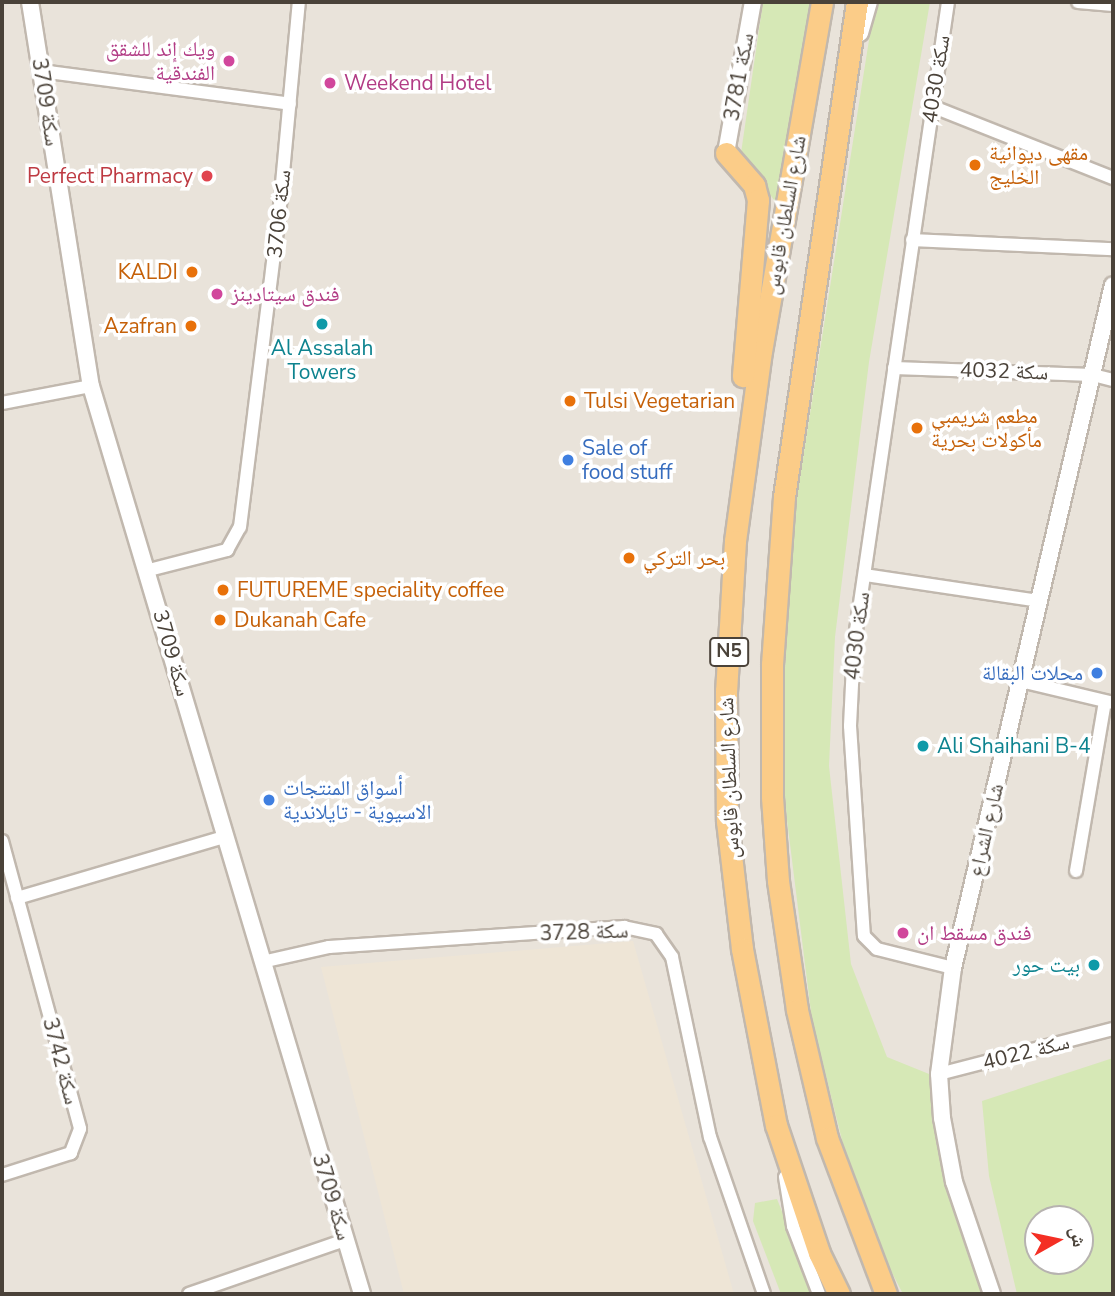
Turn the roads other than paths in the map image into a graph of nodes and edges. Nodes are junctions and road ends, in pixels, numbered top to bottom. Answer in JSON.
{"nodes":[{"id":1,"x":30,"y":2,"type":"edge"},
{"id":2,"x":299,"y":2,"type":"edge"},
{"id":3,"x":753,"y":2,"type":"edge"},
{"id":4,"x":822,"y":2,"type":"edge"},
{"id":5,"x":857,"y":2,"type":"edge"},
{"id":6,"x":869,"y":2,"type":"edge"},
{"id":7,"x":948,"y":2,"type":"edge"},
{"id":8,"x":1078,"y":2,"type":"edge"},
{"id":9,"x":1113,"y":5,"type":"edge"},
{"id":10,"x":41,"y":71,"type":"junction"},
{"id":11,"x":290,"y":104,"type":"junction"},
{"id":12,"x":839,"y":106,"type":"junction"},
{"id":13,"x":931,"y":106,"type":"junction"},
{"id":14,"x":726,"y":153,"type":"joint"},
{"id":15,"x":1113,"y":178,"type":"edge"},
{"id":16,"x":912,"y":240,"type":"junction"},
{"id":17,"x":1113,"y":249,"type":"edge"},
{"id":18,"x":1113,"y":285,"type":"edge"},
{"id":19,"x":894,"y":368,"type":"junction"},
{"id":20,"x":1093,"y":375,"type":"junction"},
{"id":21,"x":1113,"y":380,"type":"edge"},
{"id":22,"x":91,"y":386,"type":"junction"},
{"id":23,"x":2,"y":402,"type":"edge"},
{"id":24,"x":734,"y":541,"type":"junction"},
{"id":25,"x":149,"y":570,"type":"junction"},
{"id":26,"x":865,"y":575,"type":"junction"},
{"id":27,"x":1039,"y":601,"type":"junction"},
{"id":28,"x":1021,"y":681,"type":"junction"},
{"id":29,"x":1109,"y":703,"type":"edge"},
{"id":30,"x":224,"y":837,"type":"junction"},
{"id":31,"x":2,"y":841,"type":"edge"},
{"id":32,"x":1076,"y":871,"type":"dead end"},
{"id":33,"x":17,"y":898,"type":"junction"},
{"id":34,"x":262,"y":962,"type":"junction"},
{"id":35,"x":953,"y":968,"type":"junction"},
{"id":36,"x":1113,"y":1029,"type":"edge"},
{"id":37,"x":939,"y":1074,"type":"junction"},
{"id":38,"x":776,"y":1125,"type":"junction"},
{"id":39,"x":2,"y":1175,"type":"edge"},
{"id":40,"x":345,"y":1240,"type":"junction"},
{"id":41,"x":189,"y":1294,"type":"edge"},
{"id":42,"x":362,"y":1294,"type":"edge"},
{"id":43,"x":764,"y":1294,"type":"edge"},
{"id":44,"x":819,"y":1294,"type":"edge"},
{"id":45,"x":839,"y":1294,"type":"edge"},
{"id":46,"x":886,"y":1294,"type":"edge"},
{"id":47,"x":992,"y":1294,"type":"edge"}],
"edges":[{"from":1,"to":10,"type":"street","name":"سكة 3709"},
{"from":2,"to":11,"type":"street","name":"سكة 3706"},
{"from":3,"to":14,"type":"street","name":"سكة 3781"},
{"from":4,"to":24,"type":"highway","name":"شارع السلطان قابوس","number":"N5"},
{"from":5,"to":12,"type":"highway","name":"شارع السلطان قابوس","number":"N5"},
{"from":6,"to":12,"type":"street"},
{"from":7,"to":13,"type":"street","name":"سكة 4030"},
{"from":8,"to":9,"type":"street"},
{"from":10,"to":11,"type":"street"},
{"from":10,"to":22,"type":"street","name":"سكة 3709"},
{"from":11,"to":25,"type":"street","name":"سكة 3706"},
{"from":12,"to":46,"type":"highway","name":"شارع السلطان قابوس","number":"N5"},
{"from":13,"to":15,"type":"street"},
{"from":13,"to":16,"type":"street","name":"سكة 4030"},
{"from":14,"to":24,"type":"highway"},
{"from":16,"to":17,"type":"street"},
{"from":16,"to":19,"type":"street","name":"سكة 4030"},
{"from":18,"to":20,"type":"street","name":"شارع الشراع"},
{"from":19,"to":20,"type":"street","name":"سكة 4032"},
{"from":19,"to":26,"type":"street","name":"سكة 4030"},
{"from":20,"to":21,"type":"street","name":"سكة 4032"},
{"from":20,"to":27,"type":"street","name":"شارع الشراع"},
{"from":22,"to":23,"type":"street"},
{"from":22,"to":25,"type":"street","name":"سكة 3709"},
{"from":24,"to":38,"type":"highway","name":"شارع السلطان قابوس","number":"N5"},
{"from":25,"to":30,"type":"street","name":"سكة 3709"},
{"from":26,"to":27,"type":"street"},
{"from":26,"to":35,"type":"street","name":"سكة 4030"},
{"from":27,"to":28,"type":"street","name":"شارع الشراع"},
{"from":28,"to":29,"type":"street"},
{"from":28,"to":35,"type":"street","name":"شارع الشراع"},
{"from":29,"to":32,"type":"street"},
{"from":30,"to":33,"type":"street"},
{"from":30,"to":34,"type":"street","name":"سكة 3709"},
{"from":31,"to":33,"type":"street","name":"سكة 3742"},
{"from":33,"to":39,"type":"street","name":"سكة 3742"},
{"from":34,"to":40,"type":"street","name":"سكة 3709"},
{"from":34,"to":43,"type":"street","name":"سكة 3728"},
{"from":35,"to":37,"type":"street","name":"شارع الشراع"},
{"from":36,"to":37,"type":"street","name":"سكة 4022"},
{"from":37,"to":47,"type":"street","name":"شارع الشراع"},
{"from":38,"to":44,"type":"street"},
{"from":38,"to":45,"type":"highway","name":"شارع السلطان قابوس","number":"N5"},
{"from":40,"to":41,"type":"street"},
{"from":40,"to":42,"type":"street","name":"سكة 3709"}]}
